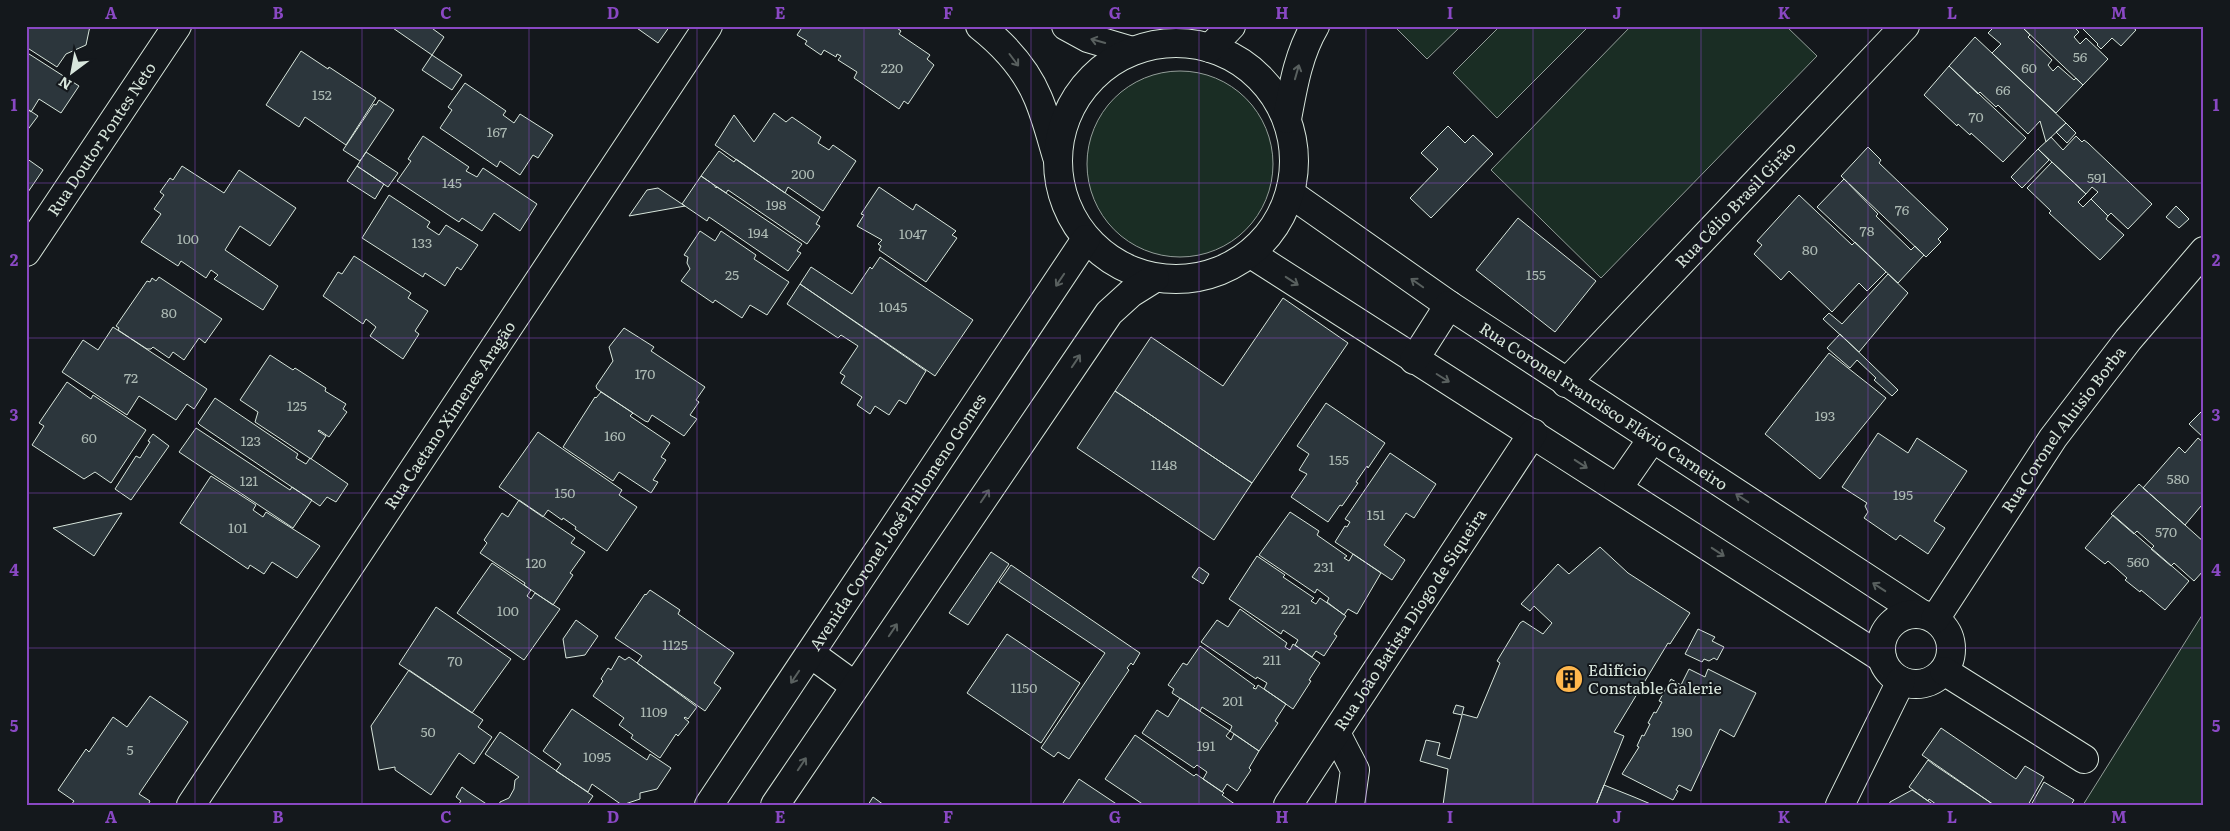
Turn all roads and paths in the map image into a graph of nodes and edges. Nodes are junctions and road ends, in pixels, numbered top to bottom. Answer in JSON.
{"nodes":[{"id":1,"x":177,"y":26,"type":"edge"},
{"id":2,"x":708,"y":26,"type":"edge"},
{"id":3,"x":980,"y":26,"type":"edge"},
{"id":4,"x":1066,"y":26,"type":"edge"},
{"id":5,"x":1231,"y":26,"type":"edge"},
{"id":6,"x":1315,"y":26,"type":"edge"},
{"id":7,"x":1905,"y":26,"type":"edge"},
{"id":8,"x":1210,"y":48,"type":"junction"},
{"id":9,"x":1132,"y":51,"type":"junction"},
{"id":10,"x":1287,"y":119,"type":"junction"},
{"id":11,"x":1057,"y":156,"type":"junction"},
{"id":12,"x":1290,"y":194,"type":"junction"},
{"id":13,"x":1086,"y":239,"type":"junction"},
{"id":14,"x":2204,"y":251,"type":"edge"},
{"id":15,"x":26,"y":252,"type":"edge"},
{"id":16,"x":1251,"y":254,"type":"junction"},
{"id":17,"x":1156,"y":278,"type":"junction"},
{"id":18,"x":1449,"y":305,"type":"junction"},
{"id":19,"x":1414,"y":360,"type":"junction"},
{"id":20,"x":1566,"y":383,"type":"junction"},
{"id":21,"x":1533,"y":434,"type":"junction"},
{"id":22,"x":1652,"y":439,"type":"junction"},
{"id":23,"x":1618,"y":488,"type":"junction"},
{"id":24,"x":1928,"y":616,"type":"junction"},
{"id":25,"x":811,"y":654,"type":"junction"},
{"id":26,"x":1882,"y":658,"type":"junction"},
{"id":27,"x":1944,"y":671,"type":"junction"},
{"id":28,"x":1901,"y":681,"type":"junction"},
{"id":29,"x":855,"y":686,"type":"junction"},
{"id":30,"x":1336,"y":733,"type":"junction"},
{"id":31,"x":2084,"y":759,"type":"dead end"},
{"id":32,"x":191,"y":805,"type":"edge"},
{"id":33,"x":708,"y":805,"type":"edge"},
{"id":34,"x":774,"y":805,"type":"edge"},
{"id":35,"x":1288,"y":805,"type":"edge"},
{"id":36,"x":1350,"y":805,"type":"edge"},
{"id":37,"x":1840,"y":805,"type":"edge"}],
"edges":[{"from":1,"to":15,"type":"street","name":"Rua Doutor Pontes Neto"},
{"from":2,"to":32,"type":"street","name":"Rua Caetano Ximenes Aragão"},
{"from":3,"to":11,"type":"street","one_way":true},
{"from":9,"to":4,"type":"street","one_way":true},
{"from":5,"to":8,"type":"street"},
{"from":10,"to":6,"type":"street","one_way":true},
{"from":7,"to":20,"type":"street","name":"Rua Célio Brasil Girão"},
{"from":8,"to":9,"type":"street"},
{"from":8,"to":10,"type":"street"},
{"from":9,"to":11,"type":"street"},
{"from":10,"to":12,"type":"street"},
{"from":11,"to":13,"type":"street"},
{"from":12,"to":16,"type":"street"},
{"from":18,"to":12,"type":"street","name":"Rua Coronel Francisco Flávio Carneiro","one_way":true},
{"from":13,"to":17,"type":"street"},
{"from":13,"to":25,"type":"street","name":"Avenida Coronel José Philomeno Gomes","one_way":true},
{"from":14,"to":24,"type":"street","name":"Rua Coronel Aluisio Borba"},
{"from":16,"to":17,"type":"street"},
{"from":16,"to":19,"type":"street","one_way":true},
{"from":29,"to":17,"type":"street","one_way":true},
{"from":18,"to":19,"type":"street"},
{"from":18,"to":20,"type":"street","name":"Rua Coronel Francisco Flávio Carneiro"},
{"from":19,"to":21,"type":"street","one_way":true},
{"from":20,"to":22,"type":"street","name":"Rua Coronel Francisco Flávio Carneiro"},
{"from":21,"to":23,"type":"street","one_way":true},
{"from":21,"to":30,"type":"street","name":"Rua João Batista Diogo de Siqueira"},
{"from":22,"to":23,"type":"street"},
{"from":24,"to":22,"type":"street","name":"Rua Coronel Francisco Flávio Carneiro","one_way":true},
{"from":23,"to":26,"type":"street","one_way":true},
{"from":24,"to":26,"type":"street"},
{"from":24,"to":27,"type":"street"},
{"from":25,"to":29,"type":"street"},
{"from":25,"to":33,"type":"street","name":"Avenida Coronel José Philomeno Gomes","one_way":true},
{"from":26,"to":28,"type":"street"},
{"from":27,"to":28,"type":"street"},
{"from":27,"to":31,"type":"street"},
{"from":28,"to":37,"type":"street"},
{"from":34,"to":29,"type":"street","one_way":true},
{"from":30,"to":35,"type":"street","name":"Rua João Batista Diogo de Siqueira"},
{"from":30,"to":36,"type":"street"}]}
